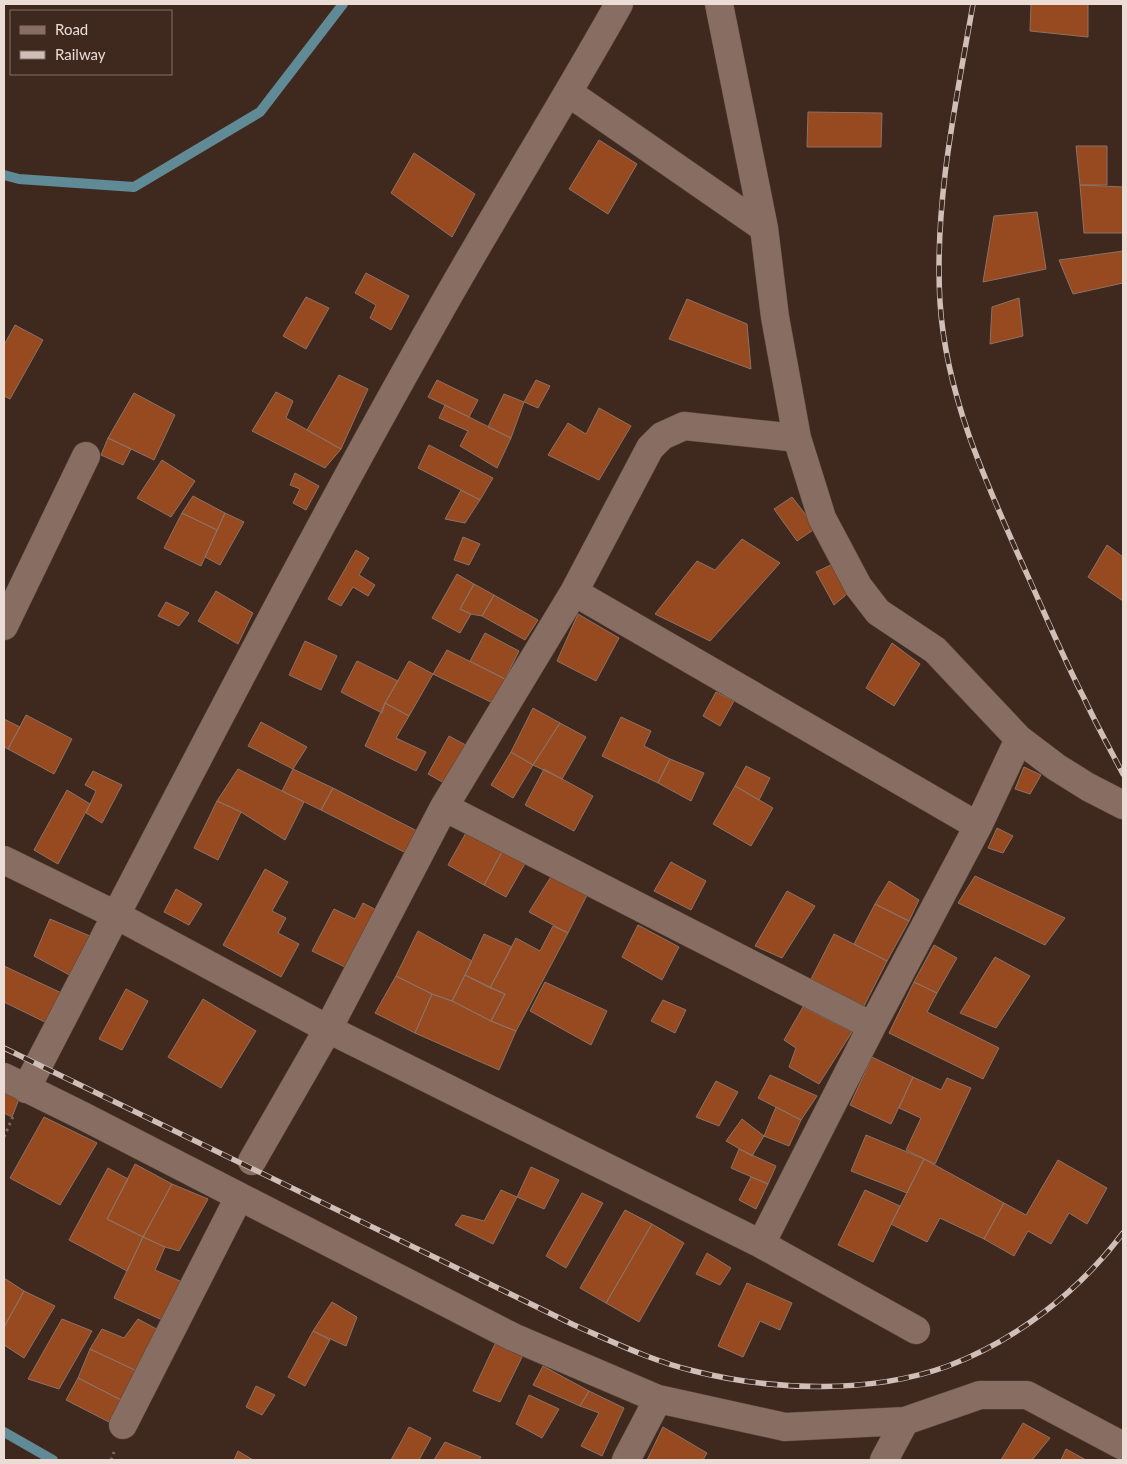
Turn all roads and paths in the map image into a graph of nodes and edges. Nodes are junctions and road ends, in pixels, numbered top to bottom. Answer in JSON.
{"nodes":[{"id":1,"x":619,"y":4,"type":"edge"},
{"id":2,"x":719,"y":4,"type":"edge"},
{"id":3,"x":569,"y":93,"type":"junction"},
{"id":4,"x":764,"y":228,"type":"junction"},
{"id":5,"x":797,"y":438,"type":"junction"},
{"id":6,"x":86,"y":456,"type":"dead end"},
{"id":7,"x":574,"y":592,"type":"junction"},
{"id":8,"x":4,"y":626,"type":"edge"},
{"id":9,"x":1019,"y":738,"type":"junction"},
{"id":10,"x":1123,"y":805,"type":"edge"},
{"id":11,"x":444,"y":807,"type":"junction"},
{"id":12,"x":978,"y":826,"type":"junction"},
{"id":13,"x":4,"y":860,"type":"edge"},
{"id":14,"x":116,"y":915,"type":"junction"},
{"id":15,"x":872,"y":1026,"type":"junction"},
{"id":16,"x":328,"y":1029,"type":"junction"},
{"id":17,"x":15,"y":1083,"type":"edge"},
{"id":18,"x":252,"y":1161,"type":"dead end"},
{"id":19,"x":238,"y":1197,"type":"junction"},
{"id":20,"x":760,"y":1244,"type":"junction"},
{"id":21,"x":916,"y":1330,"type":"dead end"},
{"id":22,"x":658,"y":1399,"type":"junction"},
{"id":23,"x":904,"y":1421,"type":"junction"},
{"id":24,"x":123,"y":1425,"type":"dead end"},
{"id":25,"x":1123,"y":1446,"type":"edge"},
{"id":26,"x":626,"y":1460,"type":"edge"},
{"id":27,"x":884,"y":1460,"type":"edge"}],
"edges":[{"from":1,"to":3,"type":"street"},
{"from":2,"to":4,"type":"street"},
{"from":3,"to":4,"type":"street"},
{"from":3,"to":14,"type":"street"},
{"from":4,"to":5,"type":"street"},
{"from":5,"to":7,"type":"street"},
{"from":5,"to":9,"type":"street"},
{"from":6,"to":8,"type":"street"},
{"from":7,"to":11,"type":"street"},
{"from":7,"to":12,"type":"street"},
{"from":9,"to":10,"type":"street"},
{"from":9,"to":12,"type":"street"},
{"from":11,"to":15,"type":"street"},
{"from":11,"to":16,"type":"street"},
{"from":12,"to":15,"type":"street"},
{"from":13,"to":14,"type":"street"},
{"from":14,"to":16,"type":"street"},
{"from":14,"to":17,"type":"street"},
{"from":15,"to":20,"type":"street"},
{"from":16,"to":18,"type":"street"},
{"from":16,"to":20,"type":"street"},
{"from":17,"to":19,"type":"street"},
{"from":19,"to":22,"type":"street"},
{"from":19,"to":24,"type":"street"},
{"from":20,"to":21,"type":"street"},
{"from":22,"to":23,"type":"street"},
{"from":22,"to":26,"type":"street"},
{"from":23,"to":25,"type":"street"},
{"from":23,"to":27,"type":"street"}]}
